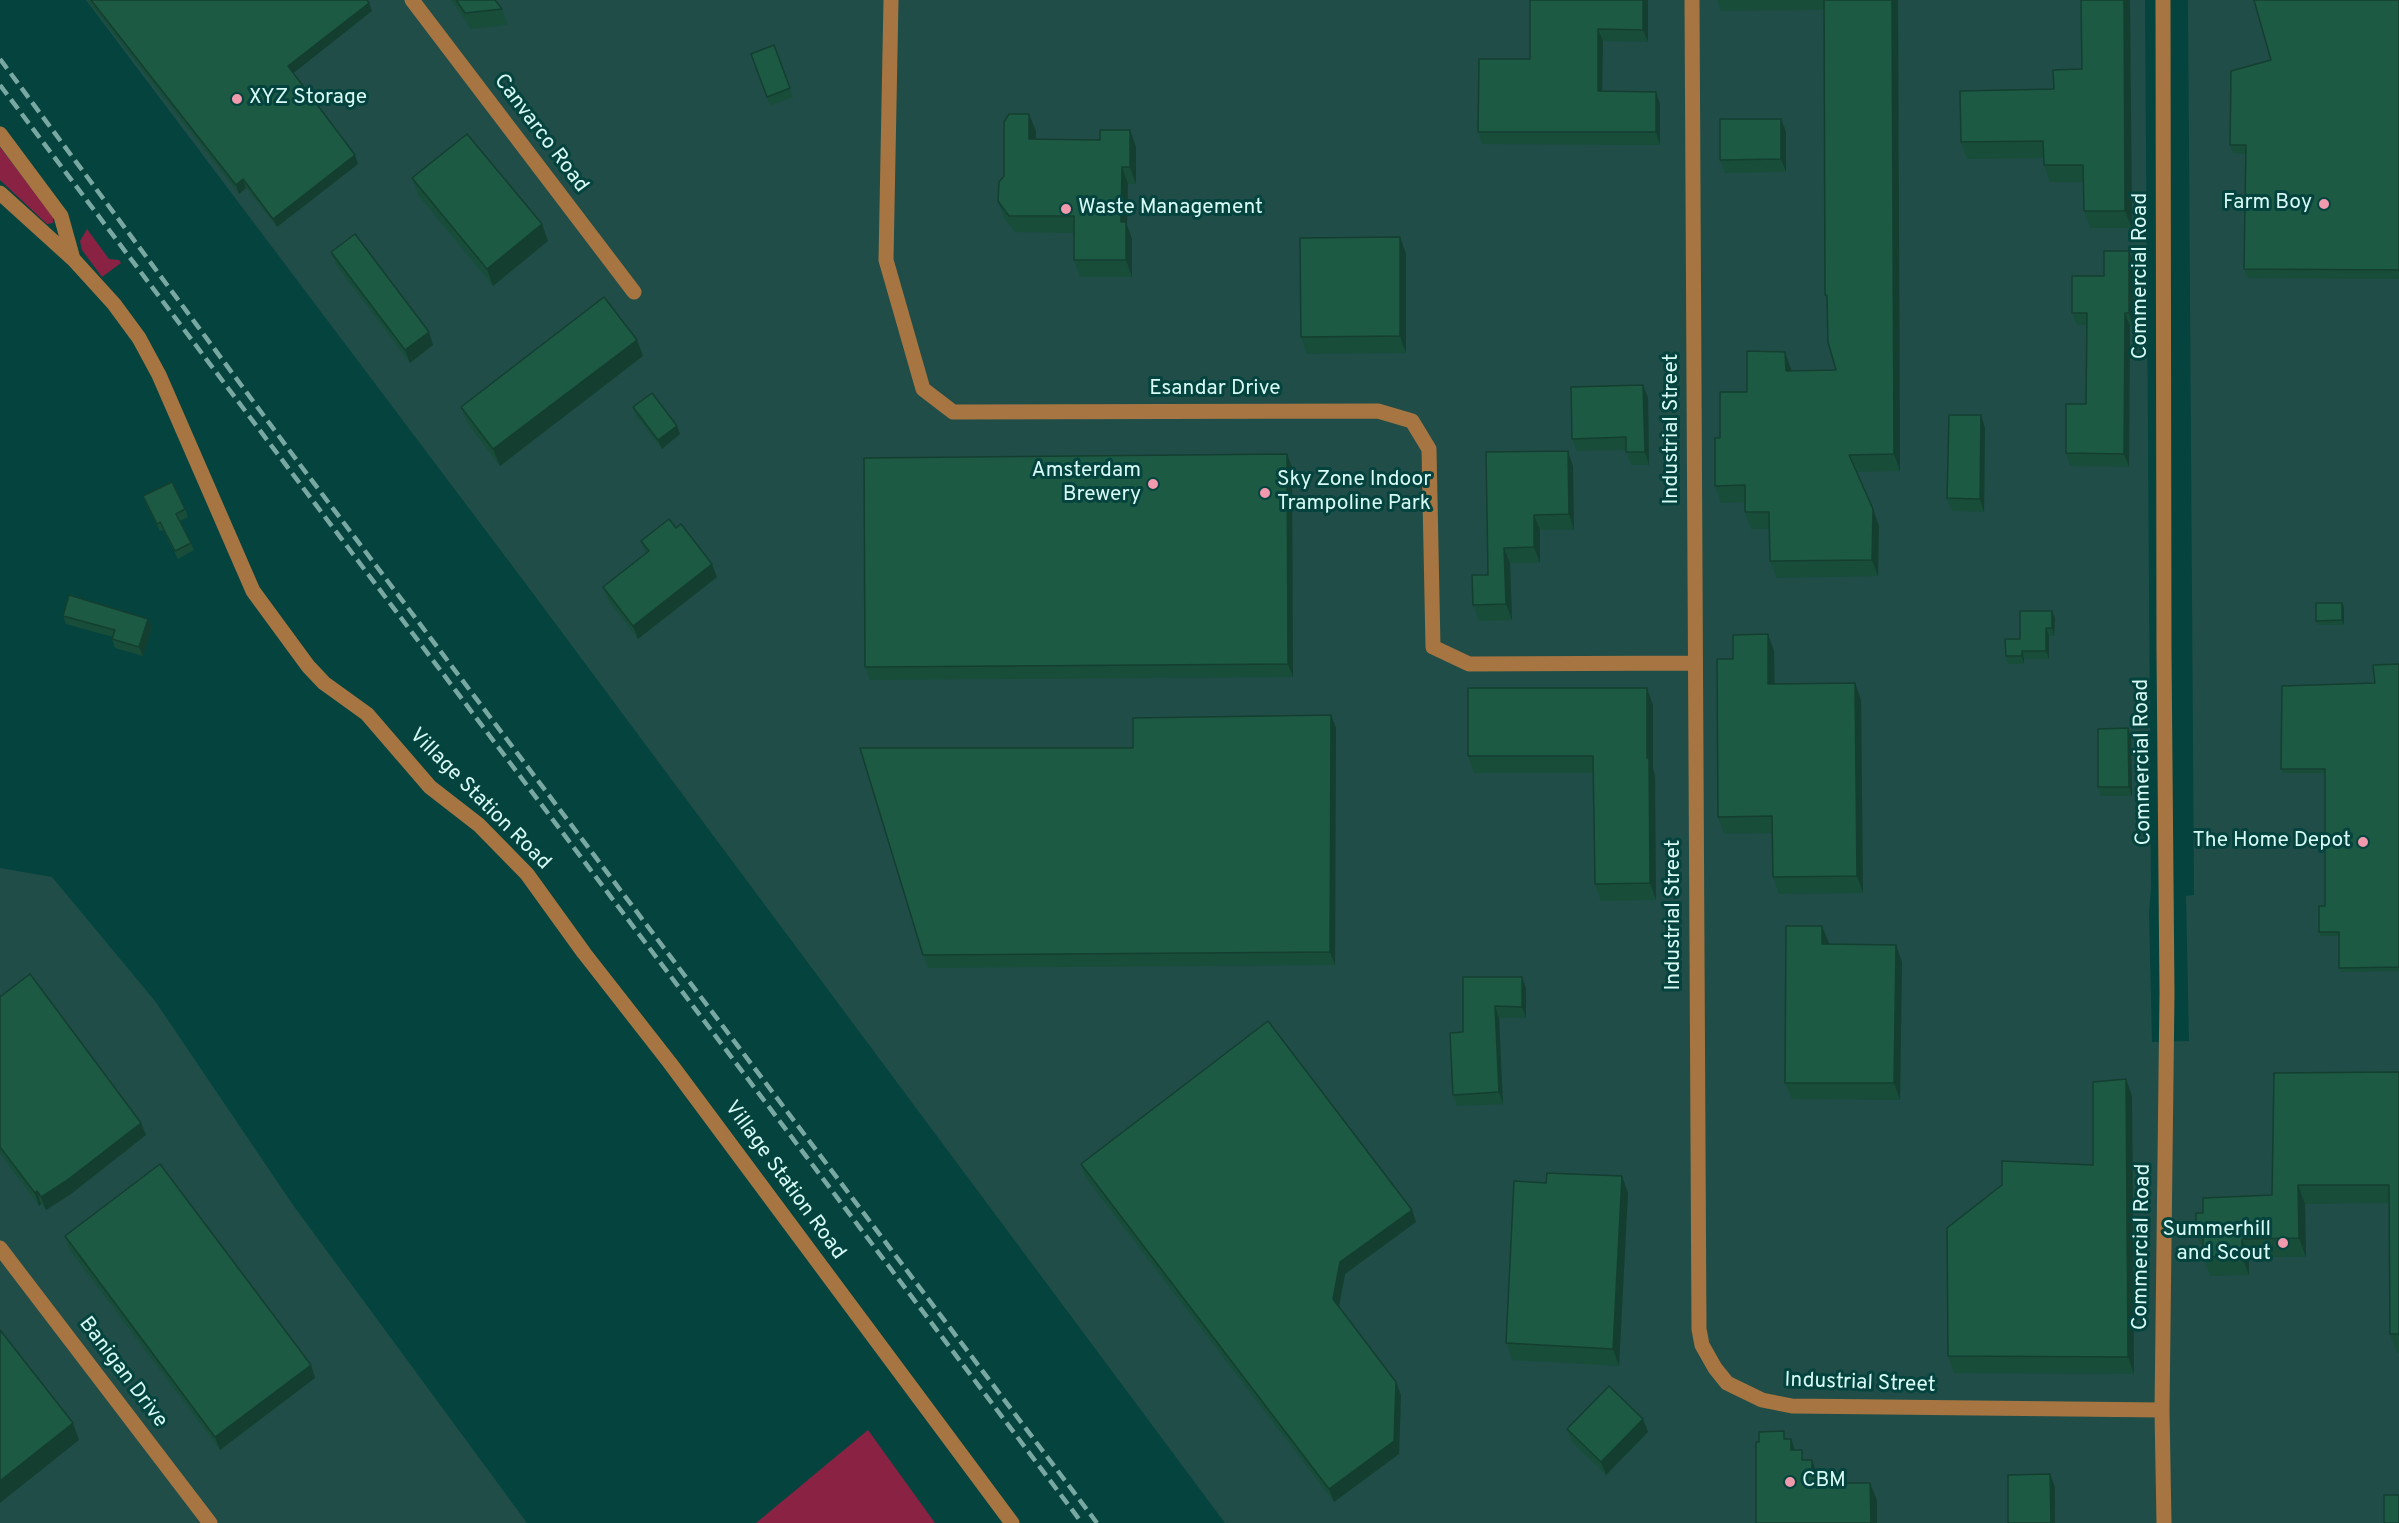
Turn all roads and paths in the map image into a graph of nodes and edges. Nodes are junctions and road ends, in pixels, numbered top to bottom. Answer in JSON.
{"nodes":[{"id":1,"x":412,"y":0,"type":"edge"},
{"id":2,"x":891,"y":0,"type":"edge"},
{"id":3,"x":1692,"y":0,"type":"edge"},
{"id":4,"x":2163,"y":0,"type":"edge"},
{"id":5,"x":0,"y":134,"type":"edge"},
{"id":6,"x":0,"y":193,"type":"edge"},
{"id":7,"x":74,"y":260,"type":"junction"},
{"id":8,"x":633,"y":292,"type":"dead end"},
{"id":9,"x":1695,"y":663,"type":"junction"},
{"id":10,"x":0,"y":1248,"type":"edge"},
{"id":11,"x":2162,"y":1410,"type":"junction"},
{"id":12,"x":210,"y":1523,"type":"edge"},
{"id":13,"x":1012,"y":1523,"type":"edge"},
{"id":14,"x":2164,"y":1523,"type":"edge"}],
"edges":[{"from":1,"to":8,"type":"street","name":"Canvarco Road"},
{"from":2,"to":9,"type":"street","name":"Esandar Drive"},
{"from":3,"to":9,"type":"street","name":"Industrial Street"},
{"from":4,"to":11,"type":"street","name":"Commercial Road"},
{"from":5,"to":7,"type":"street"},
{"from":6,"to":7,"type":"street","name":"Village Station Road"},
{"from":7,"to":13,"type":"street","name":"Village Station Road"},
{"from":9,"to":11,"type":"street","name":"Industrial Street"},
{"from":10,"to":12,"type":"street","name":"Banigan Drive"},
{"from":11,"to":14,"type":"street","name":"Commercial Road"}]}
